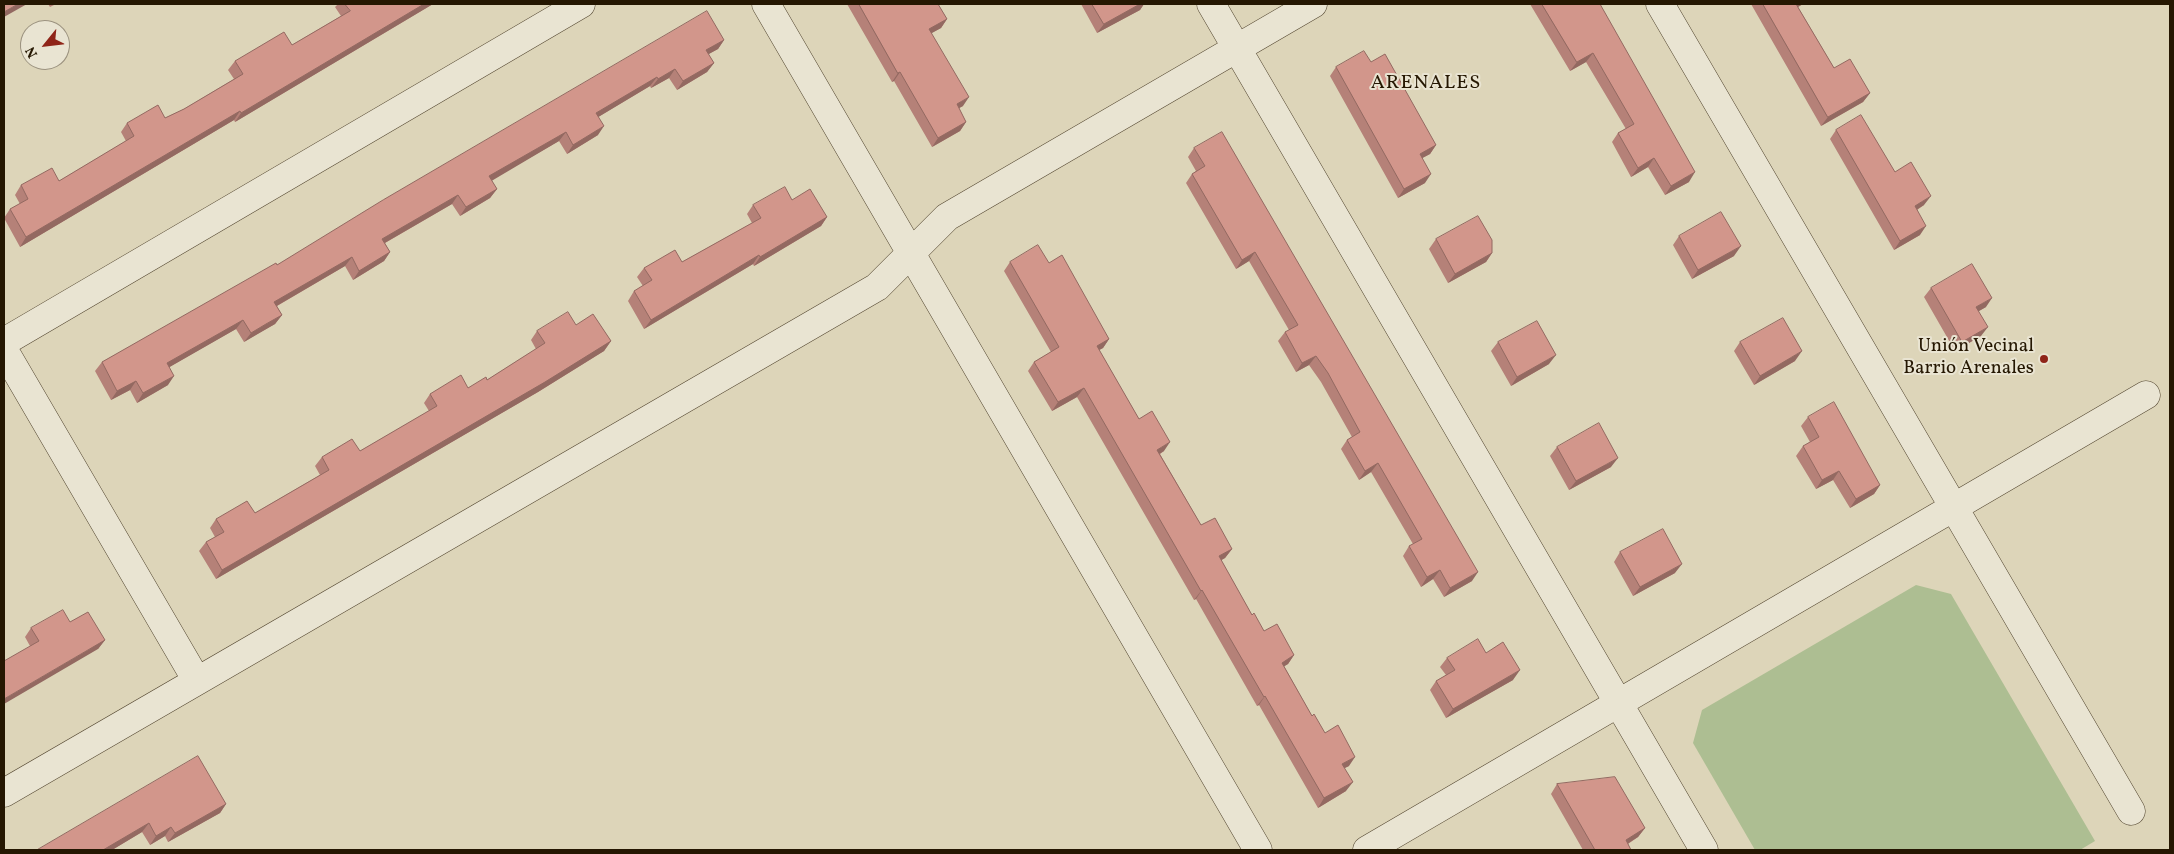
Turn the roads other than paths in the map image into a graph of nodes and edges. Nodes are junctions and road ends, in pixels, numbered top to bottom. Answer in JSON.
{"nodes":[{"id":1,"x":581,"y":4,"type":"edge"},
{"id":2,"x":766,"y":4,"type":"edge"},
{"id":3,"x":1211,"y":4,"type":"edge"},
{"id":4,"x":1313,"y":4,"type":"edge"},
{"id":5,"x":1660,"y":4,"type":"edge"},
{"id":6,"x":1237,"y":48,"type":"junction"},
{"id":7,"x":911,"y":253,"type":"junction"},
{"id":8,"x":4,"y":342,"type":"edge"},
{"id":9,"x":4,"y":350,"type":"edge"},
{"id":10,"x":2146,"y":395,"type":"dead end"},
{"id":11,"x":1954,"y":507,"type":"junction"},
{"id":12,"x":197,"y":681,"type":"junction"},
{"id":13,"x":1618,"y":703,"type":"junction"},
{"id":14,"x":4,"y":793,"type":"edge"},
{"id":15,"x":2131,"y":811,"type":"dead end"},
{"id":16,"x":1258,"y":850,"type":"edge"},
{"id":17,"x":1367,"y":850,"type":"edge"},
{"id":18,"x":1704,"y":850,"type":"edge"}],
"edges":[{"from":1,"to":8,"type":"street"},
{"from":2,"to":7,"type":"street"},
{"from":3,"to":6,"type":"street"},
{"from":4,"to":6,"type":"street"},
{"from":5,"to":11,"type":"street"},
{"from":6,"to":7,"type":"street"},
{"from":6,"to":13,"type":"street"},
{"from":7,"to":12,"type":"street"},
{"from":7,"to":16,"type":"street"},
{"from":9,"to":12,"type":"street"},
{"from":10,"to":11,"type":"street"},
{"from":11,"to":13,"type":"street"},
{"from":11,"to":15,"type":"street"},
{"from":12,"to":14,"type":"street"},
{"from":13,"to":17,"type":"street"},
{"from":13,"to":18,"type":"street"}]}
